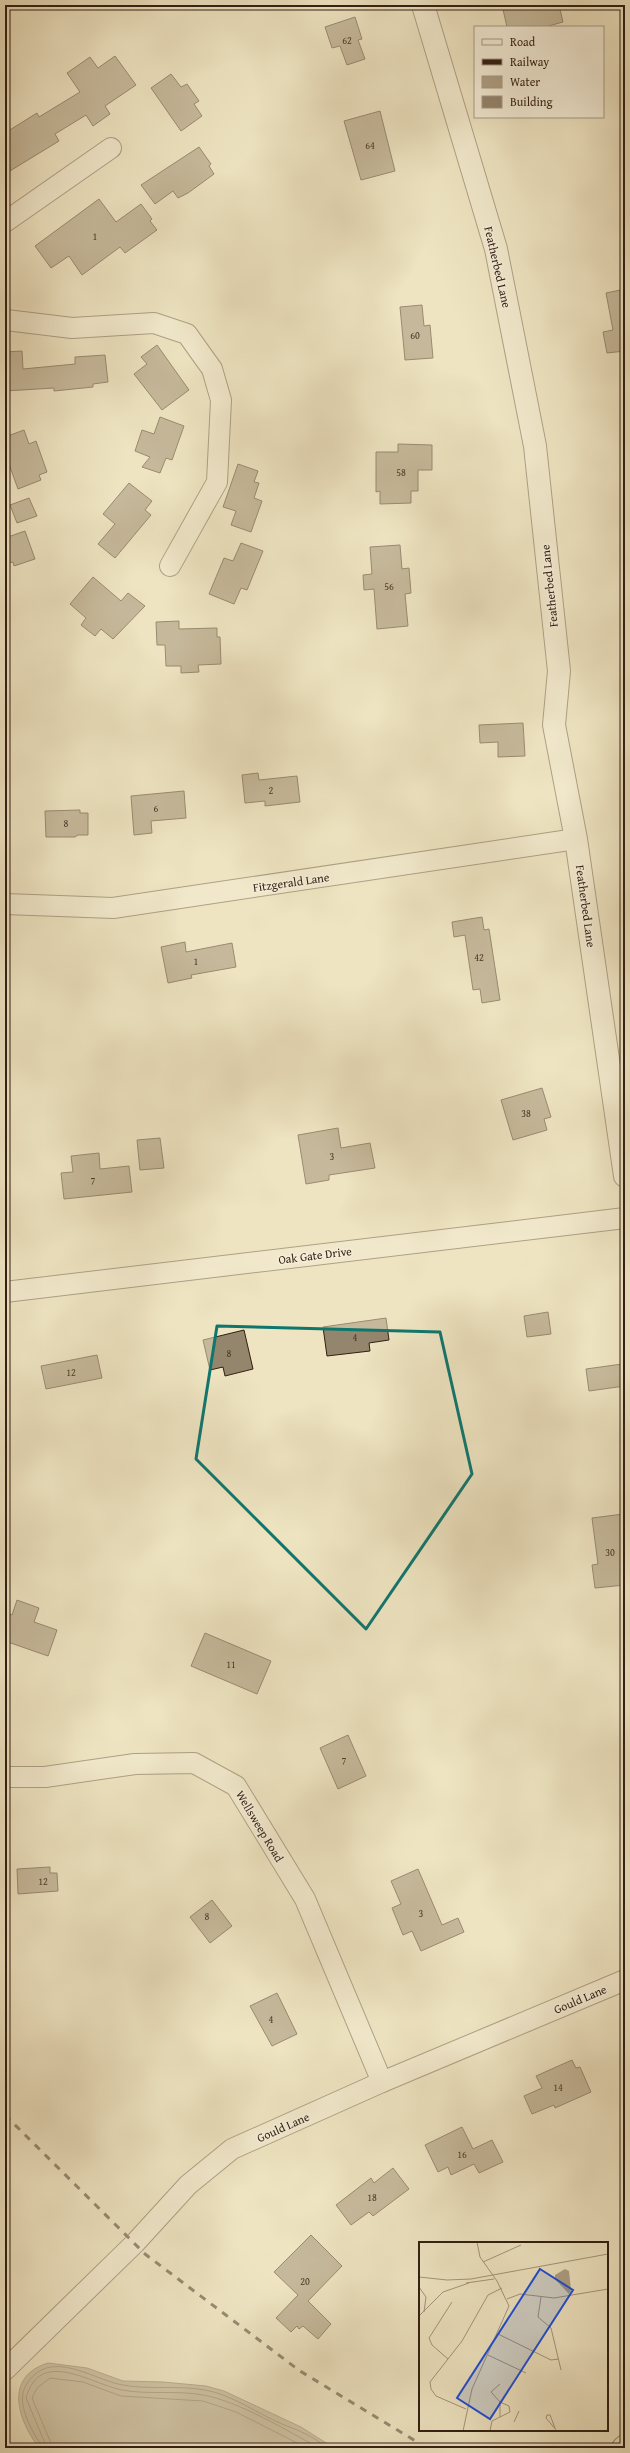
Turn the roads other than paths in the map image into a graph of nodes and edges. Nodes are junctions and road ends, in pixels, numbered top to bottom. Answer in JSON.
{"nodes":[{"id":1,"x":423,"y":5,"type":"edge"},
{"id":2,"x":110,"y":148,"type":"dead end"},
{"id":3,"x":5,"y":222,"type":"edge"},
{"id":4,"x":5,"y":318,"type":"edge"},
{"id":5,"x":170,"y":566,"type":"dead end"},
{"id":6,"x":576,"y":839,"type":"junction"},
{"id":7,"x":5,"y":904,"type":"edge"},
{"id":8,"x":625,"y":1176,"type":"edge"},
{"id":9,"x":625,"y":1218,"type":"edge"},
{"id":10,"x":5,"y":1292,"type":"edge"},
{"id":11,"x":5,"y":1776,"type":"edge"},
{"id":12,"x":625,"y":1980,"type":"edge"},
{"id":13,"x":382,"y":2082,"type":"junction"},
{"id":14,"x":5,"y":2370,"type":"edge"}],
"edges":[{"from":1,"to":6,"type":"street","name":"Featherbed Lane"},
{"from":2,"to":3,"type":"street"},
{"from":4,"to":5,"type":"street"},
{"from":6,"to":7,"type":"street","name":"Fitzgerald Lane"},
{"from":6,"to":8,"type":"street","name":"Featherbed Lane"},
{"from":9,"to":10,"type":"street","name":"Oak Gate Drive"},
{"from":11,"to":13,"type":"street","name":"Wellsweep Road"},
{"from":12,"to":13,"type":"street","name":"Gould Lane"},
{"from":13,"to":14,"type":"street","name":"Gould Lane"}]}
